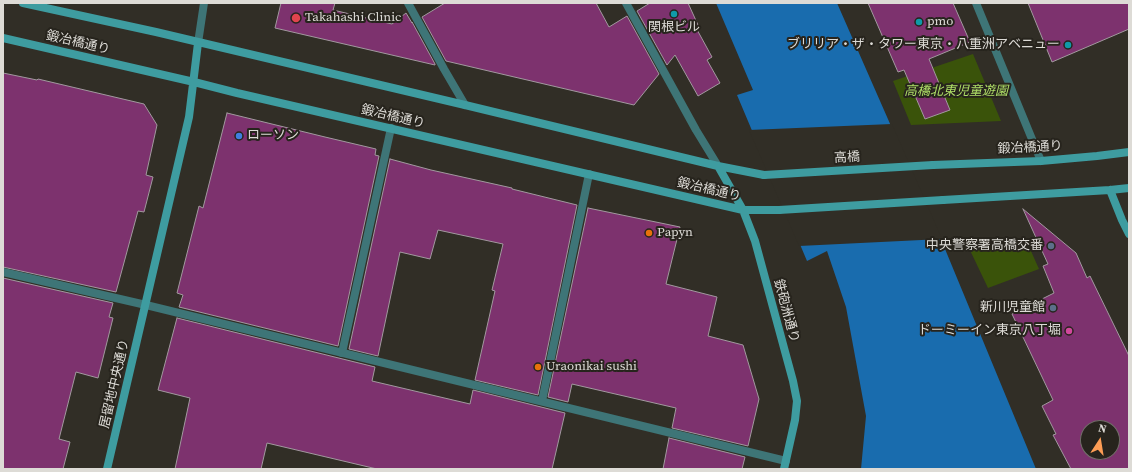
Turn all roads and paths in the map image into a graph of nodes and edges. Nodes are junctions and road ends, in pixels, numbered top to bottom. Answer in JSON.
{"nodes":[{"id":1,"x":23,"y":3,"type":"edge"},
{"id":2,"x":204,"y":3,"type":"edge"},
{"id":3,"x":408,"y":3,"type":"edge"},
{"id":4,"x":626,"y":3,"type":"edge"},
{"id":5,"x":976,"y":3,"type":"edge"},
{"id":6,"x":3,"y":38,"type":"edge"},
{"id":7,"x":198,"y":43,"type":"junction"},
{"id":8,"x":194,"y":82,"type":"junction"},
{"id":9,"x":465,"y":104,"type":"junction"},
{"id":10,"x":391,"y":128,"type":"junction"},
{"id":11,"x":1129,"y":152,"type":"edge"},
{"id":12,"x":1041,"y":161,"type":"junction"},
{"id":13,"x":933,"y":165,"type":"joint"},
{"id":14,"x":718,"y":166,"type":"junction"},
{"id":15,"x":589,"y":174,"type":"junction"},
{"id":16,"x":764,"y":175,"type":"joint"},
{"id":17,"x":1129,"y":188,"type":"edge"},
{"id":18,"x":1110,"y":190,"type":"junction"},
{"id":19,"x":743,"y":210,"type":"junction"},
{"id":20,"x":1129,"y":234,"type":"edge"},
{"id":21,"x":3,"y":272,"type":"edge"},
{"id":22,"x":146,"y":305,"type":"junction"},
{"id":23,"x":342,"y":353,"type":"junction"},
{"id":24,"x":542,"y":402,"type":"junction"},
{"id":25,"x":785,"y":465,"type":"edge"},
{"id":26,"x":108,"y":469,"type":"edge"}],
"edges":[{"from":1,"to":7,"type":"street","name":"鍛冶橋通り"},
{"from":2,"to":7,"type":"street"},
{"from":3,"to":9,"type":"street"},
{"from":4,"to":14,"type":"street"},
{"from":5,"to":12,"type":"street"},
{"from":6,"to":8,"type":"street","name":"鍛冶橋通り"},
{"from":7,"to":8,"type":"street","name":"居留地中央通り"},
{"from":7,"to":9,"type":"street","name":"鍛冶橋通り"},
{"from":8,"to":10,"type":"street","name":"鍛冶橋通り"},
{"from":8,"to":22,"type":"street","name":"居留地中央通り"},
{"from":9,"to":14,"type":"street","name":"鍛冶橋通り"},
{"from":10,"to":15,"type":"street","name":"鍛冶橋通り"},
{"from":10,"to":23,"type":"street"},
{"from":11,"to":12,"type":"street","name":"鍛冶橋通り"},
{"from":12,"to":13,"type":"street","name":"鍛冶橋通り"},
{"from":13,"to":16,"type":"street","name":"高橋","bridge":true},
{"from":14,"to":16,"type":"street","name":"鍛冶橋通り"},
{"from":14,"to":19,"type":"street","name":"鉄砲洲通り"},
{"from":15,"to":19,"type":"street","name":"鍛冶橋通り"},
{"from":15,"to":24,"type":"street"},
{"from":17,"to":18,"type":"street"},
{"from":18,"to":19,"type":"street","name":"鍛冶橋通り","bridge":true},
{"from":18,"to":20,"type":"street"},
{"from":19,"to":25,"type":"street","name":"鉄砲洲通り"},
{"from":21,"to":22,"type":"street"},
{"from":22,"to":23,"type":"street"},
{"from":22,"to":26,"type":"street","name":"居留地中央通り"},
{"from":23,"to":24,"type":"street"},
{"from":24,"to":25,"type":"street"}]}
